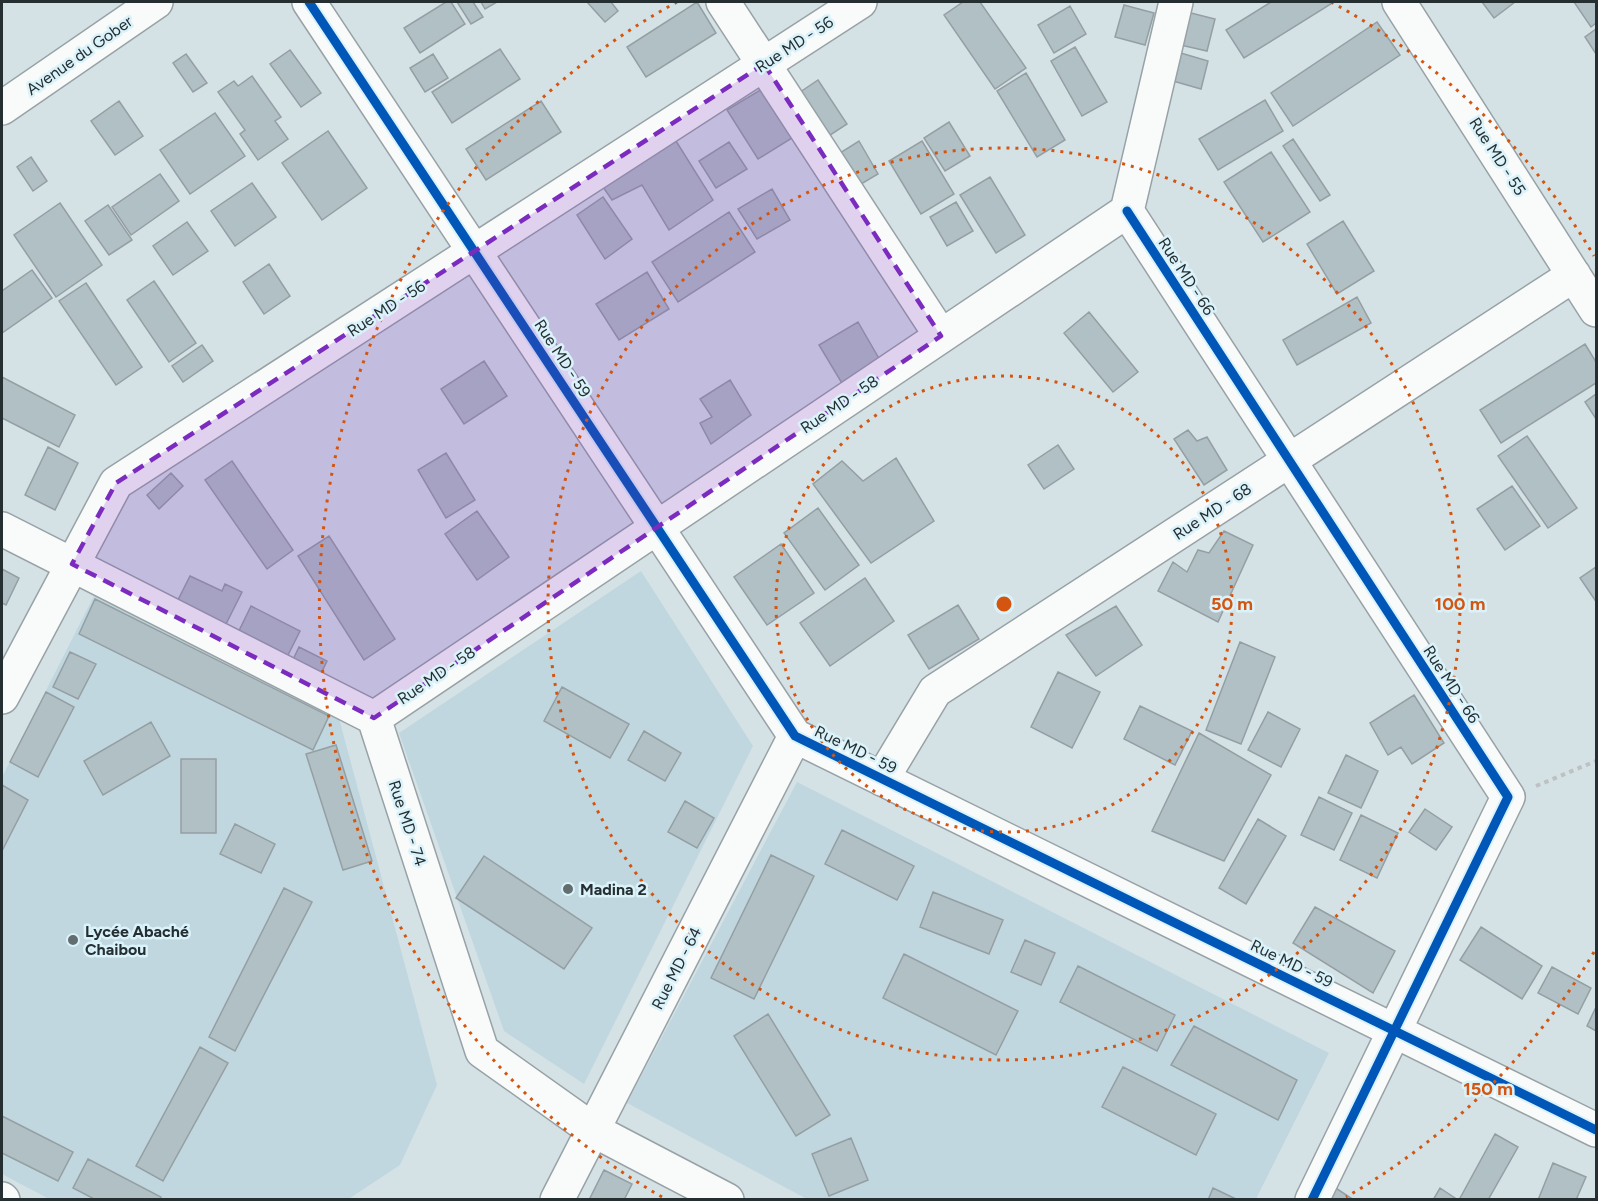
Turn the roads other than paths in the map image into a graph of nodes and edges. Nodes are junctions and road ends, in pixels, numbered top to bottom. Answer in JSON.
{"nodes":[{"id":1,"x":156,"y":2,"type":"edge"},
{"id":2,"x":309,"y":2,"type":"edge"},
{"id":3,"x":723,"y":2,"type":"edge"},
{"id":4,"x":860,"y":2,"type":"edge"},
{"id":5,"x":1176,"y":2,"type":"edge"},
{"id":6,"x":1399,"y":2,"type":"edge"},
{"id":7,"x":764,"y":64,"type":"junction"},
{"id":8,"x":2,"y":108,"type":"edge"},
{"id":9,"x":1127,"y":212,"type":"junction"},
{"id":10,"x":474,"y":251,"type":"junction"},
{"id":11,"x":1574,"y":275,"type":"junction"},
{"id":12,"x":1596,"y":310,"type":"edge"},
{"id":13,"x":941,"y":336,"type":"junction"},
{"id":14,"x":1289,"y":461,"type":"junction"},
{"id":15,"x":657,"y":527,"type":"junction"},
{"id":16,"x":2,"y":529,"type":"edge"},
{"id":17,"x":72,"y":564,"type":"junction"},
{"id":18,"x":2,"y":697,"type":"edge"},
{"id":19,"x":374,"y":718,"type":"junction"},
{"id":20,"x":795,"y":736,"type":"junction"},
{"id":21,"x":882,"y":779,"type":"junction"},
{"id":22,"x":1394,"y":1030,"type":"junction"},
{"id":23,"x":593,"y":1130,"type":"junction"},
{"id":24,"x":1596,"y":1130,"type":"edge"},
{"id":25,"x":557,"y":1200,"type":"edge"},
{"id":26,"x":727,"y":1200,"type":"edge"},
{"id":27,"x":1312,"y":1200,"type":"edge"}],
"edges":[{"from":1,"to":8,"type":"street","name":"Avenue du Gober"},
{"from":2,"to":10,"type":"street","name":"Rue MD - 59"},
{"from":3,"to":7,"type":"street"},
{"from":4,"to":7,"type":"street","name":"Rue MD - 56"},
{"from":5,"to":9,"type":"street"},
{"from":6,"to":11,"type":"street","name":"Rue MD - 55"},
{"from":7,"to":10,"type":"street","name":"Rue MD - 56"},
{"from":7,"to":13,"type":"street"},
{"from":9,"to":13,"type":"street","name":"Rue MD - 58"},
{"from":9,"to":14,"type":"street","name":"Rue MD - 66"},
{"from":10,"to":15,"type":"street","name":"Rue MD - 59"},
{"from":10,"to":17,"type":"street","name":"Rue MD - 56"},
{"from":11,"to":12,"type":"street","name":"Rue MD - 55"},
{"from":11,"to":14,"type":"street","name":"Rue MD - 68"},
{"from":13,"to":15,"type":"street","name":"Rue MD - 58"},
{"from":14,"to":21,"type":"street","name":"Rue MD - 68"},
{"from":14,"to":22,"type":"street","name":"Rue MD - 66"},
{"from":15,"to":19,"type":"street","name":"Rue MD - 58"},
{"from":15,"to":20,"type":"street","name":"Rue MD - 59"},
{"from":16,"to":17,"type":"street"},
{"from":17,"to":18,"type":"street","name":"Rue MD - 56"},
{"from":17,"to":19,"type":"street"},
{"from":19,"to":23,"type":"street","name":"Rue MD - 74"},
{"from":20,"to":21,"type":"street","name":"Rue MD - 59"},
{"from":20,"to":23,"type":"street","name":"Rue MD - 64"},
{"from":21,"to":22,"type":"street","name":"Rue MD - 59"},
{"from":22,"to":24,"type":"street","name":"Rue MD - 59"},
{"from":22,"to":27,"type":"street"},
{"from":23,"to":25,"type":"street","name":"Rue MD - 64"},
{"from":23,"to":26,"type":"street","name":"Rue MD - 74"}]}
